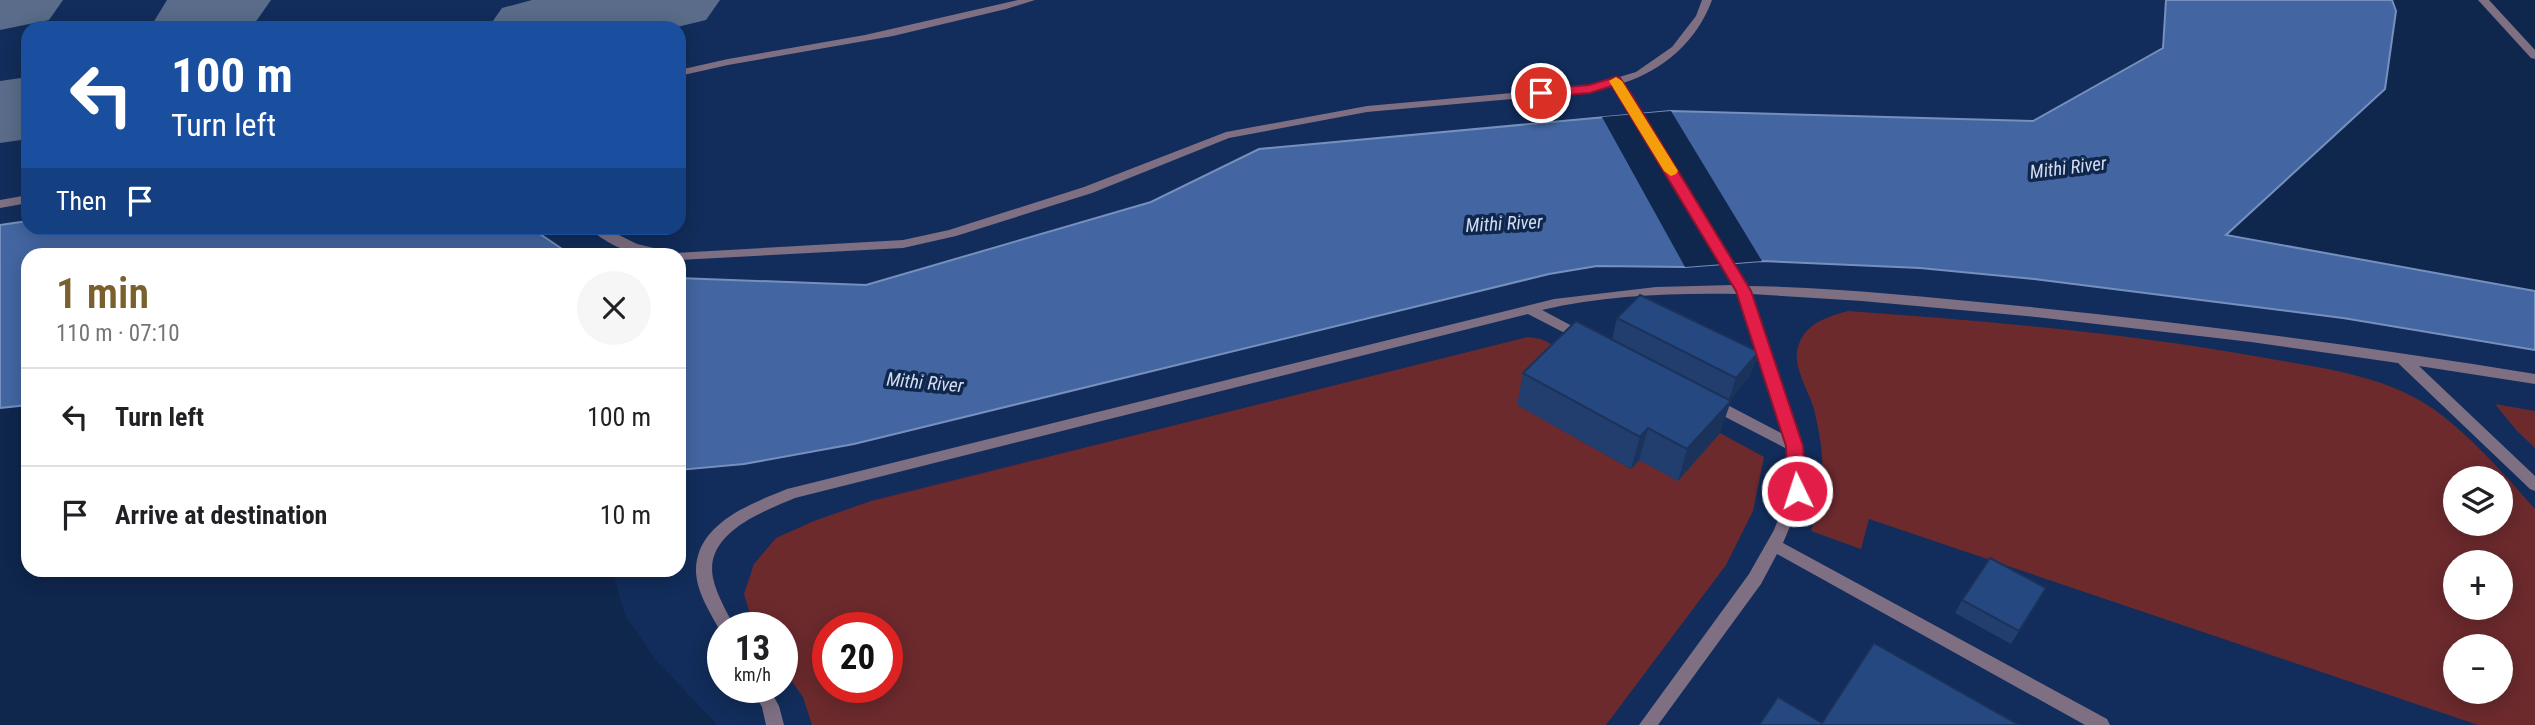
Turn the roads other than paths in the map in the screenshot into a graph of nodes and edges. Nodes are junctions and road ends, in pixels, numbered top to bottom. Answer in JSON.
{"nodes":[{"id":1,"x":1030,"y":0,"type":"edge"},
{"id":2,"x":1707,"y":0,"type":"edge"},
{"id":3,"x":2483,"y":0,"type":"edge"},
{"id":4,"x":2535,"y":56,"type":"edge"},
{"id":5,"x":686,"y":71,"type":"edge"},
{"id":6,"x":1616,"y":81,"type":"junction"},
{"id":7,"x":21,"y":200,"type":"edge"},
{"id":8,"x":0,"y":204,"type":"edge"},
{"id":9,"x":608,"y":235,"type":"edge"},
{"id":10,"x":633,"y":248,"type":"edge"},
{"id":11,"x":686,"y":256,"type":"edge"},
{"id":12,"x":1743,"y":291,"type":"junction"},
{"id":13,"x":1529,"y":309,"type":"junction"},
{"id":14,"x":1602,"y":347,"type":"edge"},
{"id":15,"x":2401,"y":357,"type":"junction"},
{"id":16,"x":2535,"y":379,"type":"edge"},
{"id":17,"x":1698,"y":396,"type":"edge"},
{"id":18,"x":1794,"y":446,"type":"junction"},
{"id":19,"x":2535,"y":485,"type":"edge"},
{"id":20,"x":1774,"y":545,"type":"junction"},
{"id":21,"x":718,"y":612,"type":"edge"},
{"id":22,"x":768,"y":703,"type":"edge"},
{"id":23,"x":775,"y":725,"type":"edge"},
{"id":24,"x":1647,"y":725,"type":"edge"},
{"id":25,"x":2101,"y":725,"type":"edge"}],
"edges":[{"from":1,"to":5,"type":"street"},
{"from":2,"to":6,"type":"street"},
{"from":3,"to":4,"type":"street"},
{"from":6,"to":11,"type":"street"},
{"from":6,"to":12,"type":"street"},
{"from":7,"to":8,"type":"street"},
{"from":9,"to":10,"type":"street"},
{"from":12,"to":13,"type":"street"},
{"from":12,"to":15,"type":"street"},
{"from":12,"to":18,"type":"street"},
{"from":13,"to":14,"type":"street"},
{"from":13,"to":21,"type":"street"},
{"from":15,"to":16,"type":"street"},
{"from":15,"to":19,"type":"street"},
{"from":17,"to":18,"type":"street"},
{"from":18,"to":20,"type":"street"},
{"from":20,"to":24,"type":"street"},
{"from":20,"to":25,"type":"street"},
{"from":22,"to":23,"type":"street"}]}
